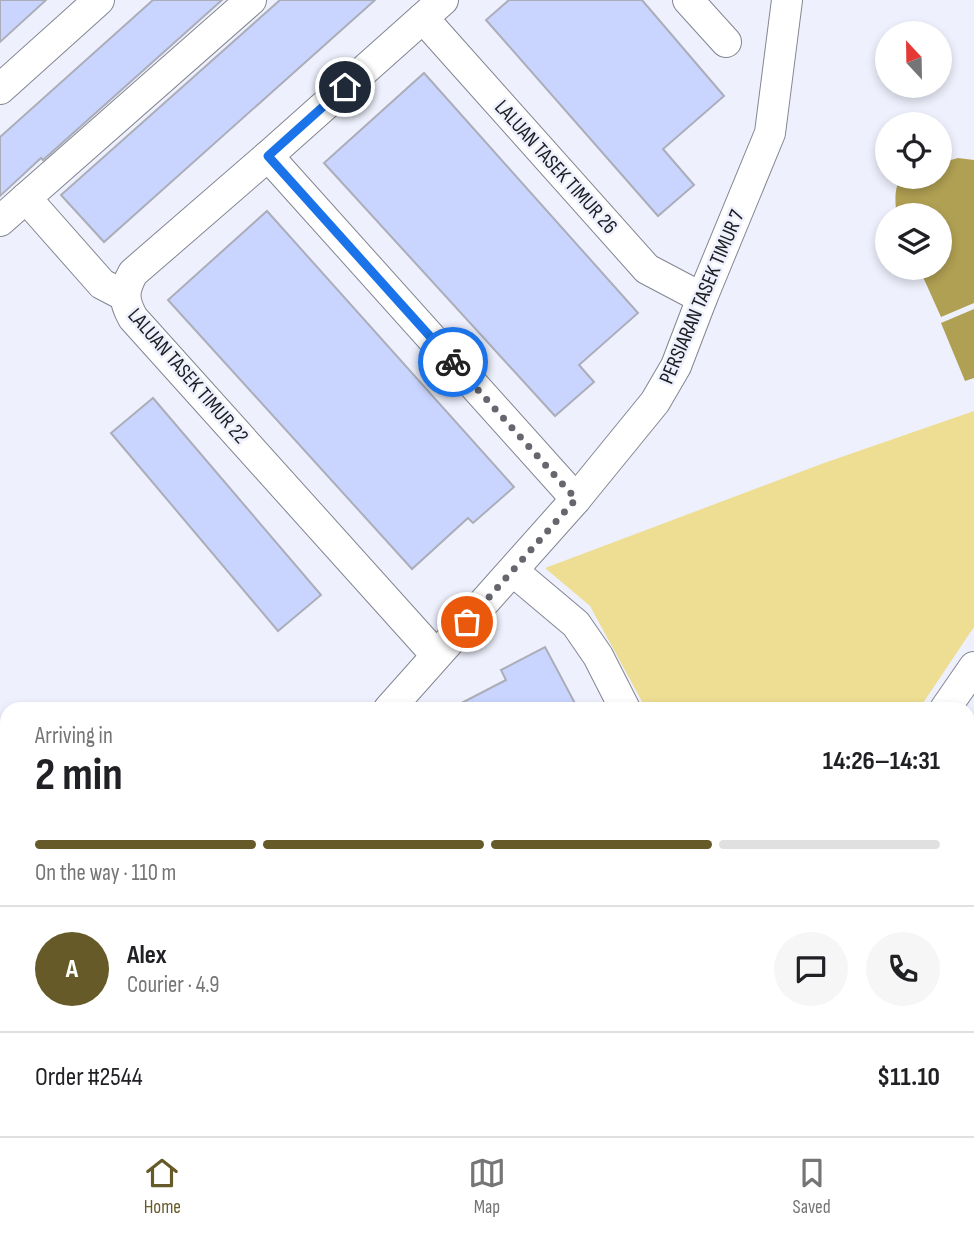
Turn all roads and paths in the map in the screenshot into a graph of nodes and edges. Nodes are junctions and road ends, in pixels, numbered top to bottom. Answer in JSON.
{"nodes":[{"id":1,"x":99,"y":0,"type":"edge"},
{"id":2,"x":251,"y":0,"type":"edge"},
{"id":3,"x":688,"y":0,"type":"edge"},
{"id":4,"x":787,"y":0,"type":"edge"},
{"id":5,"x":433,"y":9,"type":"edge"},
{"id":6,"x":726,"y":42,"type":"dead end"},
{"id":7,"x":0,"y":89,"type":"edge"},
{"id":8,"x":268,"y":156,"type":"junction"},
{"id":9,"x":26,"y":198,"type":"junction"},
{"id":10,"x":0,"y":221,"type":"edge"},
{"id":11,"x":125,"y":296,"type":"junction"},
{"id":12,"x":702,"y":298,"type":"junction"},
{"id":13,"x":576,"y":499,"type":"junction"},
{"id":14,"x":513,"y":571,"type":"junction"},
{"id":15,"x":436,"y":655,"type":"junction"},
{"id":16,"x":970,"y":680,"type":"edge"},
{"id":17,"x":395,"y":702,"type":"edge"},
{"id":18,"x":621,"y":702,"type":"edge"},
{"id":19,"x":951,"y":702,"type":"edge"}],
"edges":[{"from":1,"to":7,"type":"street"},
{"from":2,"to":9,"type":"street"},
{"from":3,"to":6,"type":"street"},
{"from":4,"to":12,"type":"street","name":"PERSIARAN TASEK TIMUR 7"},
{"from":5,"to":8,"type":"street","name":"LALUAN TASEK TIMUR 22"},
{"from":5,"to":12,"type":"street","name":"LALUAN TASEK TIMUR 26"},
{"from":8,"to":11,"type":"street","name":"LALUAN TASEK TIMUR 22"},
{"from":8,"to":13,"type":"street"},
{"from":9,"to":10,"type":"street"},
{"from":9,"to":11,"type":"street"},
{"from":11,"to":15,"type":"street","name":"LALUAN TASEK TIMUR 22"},
{"from":12,"to":13,"type":"street","name":"PERSIARAN TASEK TIMUR 7"},
{"from":13,"to":14,"type":"street","name":"PERSIARAN TASEK TIMUR 7"},
{"from":14,"to":15,"type":"street","name":"PERSIARAN TASEK TIMUR 7"},
{"from":14,"to":18,"type":"street"},
{"from":15,"to":17,"type":"street","name":"PERSIARAN TASEK TIMUR 7"},
{"from":16,"to":19,"type":"street"}]}
